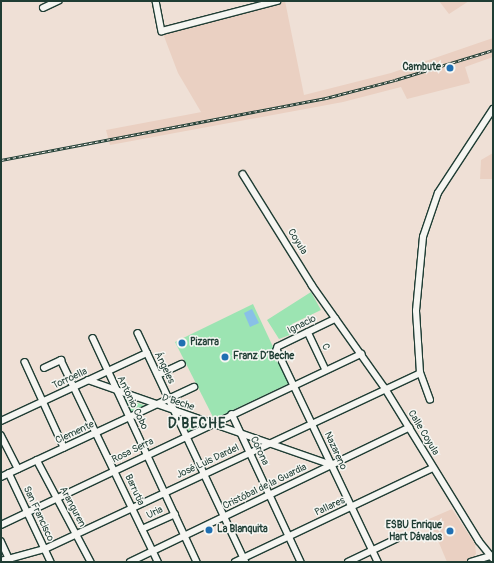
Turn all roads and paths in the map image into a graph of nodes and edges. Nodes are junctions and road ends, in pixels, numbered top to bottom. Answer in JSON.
{"nodes":[{"id":1,"x":58,"y":1,"type":"edge"},
{"id":2,"x":156,"y":1,"type":"edge"},
{"id":3,"x":278,"y":1,"type":"edge"},
{"id":4,"x":43,"y":8,"type":"dead end"},
{"id":5,"x":493,"y":110,"type":"edge"},
{"id":6,"x":243,"y":174,"type":"dead end"},
{"id":7,"x":336,"y":319,"type":"junction"},
{"id":8,"x":308,"y":332,"type":"junction"},
{"id":9,"x":138,"y":333,"type":"dead end"},
{"id":10,"x":92,"y":338,"type":"dead end"},
{"id":11,"x":277,"y":348,"type":"joint"},
{"id":12,"x":147,"y":353,"type":"junction"},
{"id":13,"x":361,"y":354,"type":"junction"},
{"id":14,"x":24,"y":362,"type":"dead end"},
{"id":15,"x":182,"y":364,"type":"dead end"},
{"id":16,"x":44,"y":368,"type":"dead end"},
{"id":17,"x":326,"y":370,"type":"junction"},
{"id":18,"x":107,"y":372,"type":"junction"},
{"id":19,"x":420,"y":373,"type":"junction"},
{"id":20,"x":158,"y":375,"type":"junction"},
{"id":21,"x":88,"y":380,"type":"junction"},
{"id":22,"x":294,"y":385,"type":"junction"},
{"id":23,"x":74,"y":386,"type":"junction"},
{"id":24,"x":194,"y":387,"type":"dead end"},
{"id":25,"x":385,"y":388,"type":"junction"},
{"id":26,"x":116,"y":391,"type":"junction"},
{"id":27,"x":169,"y":398,"type":"junction"},
{"id":28,"x":430,"y":400,"type":"dead end"},
{"id":29,"x":43,"y":402,"type":"junction"},
{"id":30,"x":156,"y":405,"type":"junction"},
{"id":31,"x":175,"y":411,"type":"junction"},
{"id":32,"x":232,"y":414,"type":"junction"},
{"id":33,"x":128,"y":418,"type":"junction"},
{"id":34,"x":1,"y":421,"type":"edge"},
{"id":35,"x":212,"y":423,"type":"junction"},
{"id":36,"x":312,"y":423,"type":"junction"},
{"id":37,"x":409,"y":428,"type":"junction"},
{"id":38,"x":96,"y":432,"type":"junction"},
{"id":39,"x":241,"y":433,"type":"junction"},
{"id":40,"x":1,"y":435,"type":"edge"},
{"id":41,"x":186,"y":435,"type":"junction"},
{"id":42,"x":269,"y":443,"type":"junction"},
{"id":43,"x":64,"y":447,"type":"junction"},
{"id":44,"x":250,"y":452,"type":"junction"},
{"id":45,"x":147,"y":454,"type":"junction"},
{"id":46,"x":37,"y":460,"type":"junction"},
{"id":47,"x":332,"y":465,"type":"junction"},
{"id":48,"x":433,"y":468,"type":"junction"},
{"id":49,"x":18,"y":469,"type":"junction"},
{"id":50,"x":114,"y":470,"type":"junction"},
{"id":51,"x":9,"y":473,"type":"junction"},
{"id":52,"x":205,"y":474,"type":"junction"},
{"id":53,"x":1,"y":477,"type":"edge"},
{"id":54,"x":164,"y":493,"type":"junction"},
{"id":55,"x":270,"y":495,"type":"junction"},
{"id":56,"x":57,"y":498,"type":"junction"},
{"id":57,"x":352,"y":507,"type":"junction"},
{"id":58,"x":132,"y":508,"type":"junction"},
{"id":59,"x":27,"y":512,"type":"junction"},
{"id":60,"x":174,"y":514,"type":"junction"},
{"id":61,"x":225,"y":516,"type":"junction"},
{"id":62,"x":1,"y":525,"type":"edge"},
{"id":63,"x":142,"y":529,"type":"junction"},
{"id":64,"x":76,"y":534,"type":"junction"},
{"id":65,"x":184,"y":536,"type":"junction"},
{"id":66,"x":289,"y":537,"type":"junction"},
{"id":67,"x":396,"y":539,"type":"dead end"},
{"id":68,"x":1,"y":541,"type":"edge"},
{"id":69,"x":45,"y":549,"type":"junction"},
{"id":70,"x":153,"y":551,"type":"junction"},
{"id":71,"x":373,"y":551,"type":"junction"},
{"id":72,"x":492,"y":557,"type":"edge"},
{"id":73,"x":245,"y":560,"type":"edge"},
{"id":74,"x":1,"y":561,"type":"edge"},
{"id":75,"x":11,"y":561,"type":"edge"},
{"id":76,"x":51,"y":562,"type":"edge"},
{"id":77,"x":91,"y":562,"type":"edge"},
{"id":78,"x":130,"y":562,"type":"edge"},
{"id":79,"x":158,"y":562,"type":"edge"},
{"id":80,"x":197,"y":562,"type":"edge"},
{"id":81,"x":235,"y":562,"type":"edge"},
{"id":82,"x":301,"y":562,"type":"edge"},
{"id":83,"x":348,"y":562,"type":"edge"},
{"id":84,"x":378,"y":562,"type":"edge"},
{"id":85,"x":471,"y":562,"type":"edge"}],
"edges":[{"from":1,"to":4,"type":"street"},
{"from":2,"to":3,"type":"street"},
{"from":5,"to":19,"type":"street"},
{"from":6,"to":7,"type":"street","name":"Coyula"},
{"from":7,"to":8,"type":"street","name":"Ignacio"},
{"from":7,"to":13,"type":"street","name":"Calle Coyula"},
{"from":8,"to":11,"type":"street","name":"Ignacio"},
{"from":8,"to":17,"type":"street","name":"C"},
{"from":9,"to":12,"type":"street","name":"Ángeles"},
{"from":10,"to":18,"type":"street","name":"Antonio Cobo"},
{"from":11,"to":22,"type":"street","name":"Nazareno"},
{"from":12,"to":18,"type":"street","name":"Torroella"},
{"from":12,"to":20,"type":"street","name":"Ángeles"},
{"from":13,"to":17,"type":"street","name":"Rosa Serra"},
{"from":13,"to":25,"type":"street","name":"Calle Coyula"},
{"from":14,"to":29,"type":"street"},
{"from":15,"to":20,"type":"street"},
{"from":16,"to":23,"type":"street","name":"Barrutia"},
{"from":17,"to":22,"type":"street","name":"Rosa Serra"},
{"from":18,"to":21,"type":"street","name":"Torroella"},
{"from":18,"to":26,"type":"street","name":"Antonio Cobo"},
{"from":19,"to":25,"type":"street","name":"José Luis Dardel"},
{"from":19,"to":28,"type":"street"},
{"from":20,"to":27,"type":"street","name":"Ángeles"},
{"from":21,"to":23,"type":"street","name":"Torroella"},
{"from":21,"to":26,"type":"street","name":"D'Beche"},
{"from":22,"to":32,"type":"street","name":"Rosa Serra"},
{"from":22,"to":36,"type":"street","name":"Nazareno"},
{"from":23,"to":29,"type":"street","name":"Torroella"},
{"from":23,"to":38,"type":"street","name":"Barrutia"},
{"from":24,"to":27,"type":"street","name":"Clemente"},
{"from":25,"to":36,"type":"street","name":"José Luis Dardel"},
{"from":25,"to":37,"type":"street","name":"Calle Coyula"},
{"from":26,"to":30,"type":"street","name":"D'Beche"},
{"from":26,"to":33,"type":"street","name":"Antonio Cobo"},
{"from":27,"to":30,"type":"street","name":"Clemente"},
{"from":27,"to":31,"type":"street","name":"Ángeles"},
{"from":29,"to":34,"type":"street","name":"Torroella"},
{"from":29,"to":43,"type":"street"},
{"from":30,"to":31,"type":"street","name":"D'Beche"},
{"from":30,"to":33,"type":"street","name":"Clemente"},
{"from":31,"to":35,"type":"street","name":"D'Beche"},
{"from":31,"to":41,"type":"street","name":"Ángeles"},
{"from":32,"to":35,"type":"street","name":"Rosa Serra"},
{"from":32,"to":39,"type":"street","name":"Corona"},
{"from":33,"to":38,"type":"street","name":"Clemente"},
{"from":33,"to":45,"type":"street","name":"Antonio Cobo"},
{"from":35,"to":39,"type":"street","name":"D'Beche"},
{"from":35,"to":41,"type":"street","name":"Rosa Serra"},
{"from":36,"to":42,"type":"street","name":"José Luis Dardel"},
{"from":36,"to":47,"type":"street","name":"Nazareno"},
{"from":37,"to":47,"type":"street","name":"Cristóbal de la Guardia"},
{"from":37,"to":48,"type":"street","name":"Calle Coyula"},
{"from":38,"to":43,"type":"street","name":"Clemente"},
{"from":38,"to":50,"type":"street","name":"Barrutia"},
{"from":39,"to":42,"type":"street","name":"D'Beche"},
{"from":39,"to":44,"type":"street","name":"Corona"},
{"from":40,"to":49,"type":"street"},
{"from":41,"to":45,"type":"street","name":"Rosa Serra"},
{"from":41,"to":52,"type":"street","name":"Ángeles"},
{"from":42,"to":44,"type":"street","name":"José Luis Dardel"},
{"from":42,"to":47,"type":"street","name":"D'Beche"},
{"from":43,"to":46,"type":"street","name":"Clemente"},
{"from":44,"to":52,"type":"street","name":"José Luis Dardel"},
{"from":44,"to":55,"type":"street","name":"Corona"},
{"from":45,"to":50,"type":"street","name":"Rosa Serra"},
{"from":45,"to":54,"type":"street","name":"Antonio Cobo"},
{"from":46,"to":49,"type":"street","name":"Clemente"},
{"from":46,"to":56,"type":"street","name":"Aranguren"},
{"from":47,"to":55,"type":"street","name":"Cristóbal de la Guardia"},
{"from":47,"to":57,"type":"street","name":"Nazareno"},
{"from":48,"to":57,"type":"street","name":"Pallares"},
{"from":48,"to":72,"type":"street","name":"Calle Coyula"},
{"from":49,"to":51,"type":"street","name":"Clemente"},
{"from":50,"to":56,"type":"street","name":"Rosa Serra"},
{"from":50,"to":58,"type":"street","name":"Barrutia"},
{"from":51,"to":53,"type":"street","name":"Clemente"},
{"from":51,"to":59,"type":"street","name":"San Francisco"},
{"from":52,"to":54,"type":"street","name":"José Luis Dardel"},
{"from":52,"to":61,"type":"street","name":"Ángeles"},
{"from":54,"to":58,"type":"street","name":"José Luis Dardel"},
{"from":54,"to":60,"type":"street","name":"Antonio Cobo"},
{"from":55,"to":61,"type":"street","name":"Cristóbal de la Guardia"},
{"from":55,"to":66,"type":"street","name":"Corona"},
{"from":56,"to":59,"type":"street","name":"Rosa Serra"},
{"from":56,"to":64,"type":"street","name":"Aranguren"},
{"from":57,"to":66,"type":"street","name":"Pallares"},
{"from":57,"to":71,"type":"street","name":"Nazareno"},
{"from":58,"to":63,"type":"street","name":"Barrutia"},
{"from":58,"to":64,"type":"street","name":"José Luis Dardel"},
{"from":59,"to":62,"type":"street","name":"Rosa Serra"},
{"from":59,"to":69,"type":"street","name":"San Francisco"},
{"from":60,"to":63,"type":"street","name":"Uria"},
{"from":60,"to":65,"type":"street","name":"Antonio Cobo"},
{"from":61,"to":65,"type":"street","name":"Cristóbal de la Guardia"},
{"from":61,"to":73,"type":"street","name":"Ángeles"},
{"from":63,"to":70,"type":"street","name":"Barrutia"},
{"from":64,"to":69,"type":"street","name":"José Luis Dardel"},
{"from":64,"to":77,"type":"street","name":"Aranguren"},
{"from":65,"to":70,"type":"street","name":"Cristóbal de la Guardia"},
{"from":65,"to":80,"type":"street","name":"Antonio Cobo"},
{"from":66,"to":73,"type":"street","name":"Pallares"},
{"from":66,"to":82,"type":"street","name":"Corona"},
{"from":67,"to":71,"type":"street"},
{"from":68,"to":75,"type":"street"},
{"from":69,"to":75,"type":"street","name":"José Luis Dardel"},
{"from":69,"to":76,"type":"street","name":"San Francisco"},
{"from":70,"to":78,"type":"street","name":"Cristóbal de la Guardia"},
{"from":70,"to":79,"type":"street","name":"Barrutia"},
{"from":71,"to":83,"type":"street"},
{"from":71,"to":84,"type":"street","name":"Nazareno"},
{"from":72,"to":85,"type":"street"},
{"from":73,"to":81,"type":"street","name":"Pallares"},
{"from":74,"to":75,"type":"street","name":"José Luis Dardel"}]}
